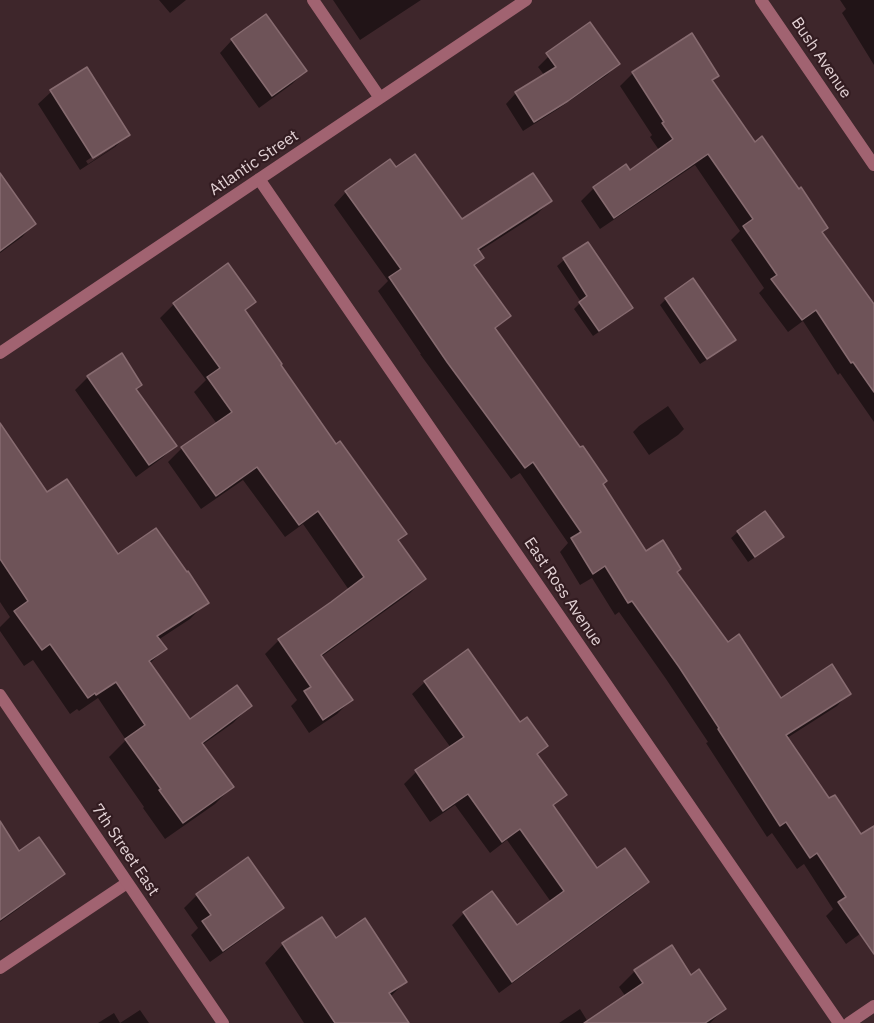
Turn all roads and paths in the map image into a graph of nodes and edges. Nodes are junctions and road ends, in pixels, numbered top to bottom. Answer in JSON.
{"nodes":[{"id":1,"x":313,"y":0,"type":"edge"},
{"id":2,"x":526,"y":0,"type":"edge"},
{"id":3,"x":761,"y":0,"type":"edge"},
{"id":4,"x":380,"y":98,"type":"junction"},
{"id":5,"x":874,"y":165,"type":"edge"},
{"id":6,"x":259,"y":179,"type":"junction"},
{"id":7,"x":0,"y":353,"type":"edge"},
{"id":8,"x":0,"y":695,"type":"edge"},
{"id":9,"x":127,"y":883,"type":"junction"},
{"id":10,"x":0,"y":968,"type":"edge"},
{"id":11,"x":874,"y":1006,"type":"edge"},
{"id":12,"x":223,"y":1023,"type":"edge"},
{"id":13,"x":839,"y":1023,"type":"edge"},
{"id":14,"x":849,"y":1023,"type":"edge"}],
"edges":[{"from":1,"to":4,"type":"street"},
{"from":2,"to":4,"type":"street","name":"Atlantic Street"},
{"from":3,"to":5,"type":"street","name":"Bush Avenue"},
{"from":4,"to":6,"type":"street","name":"Atlantic Street"},
{"from":6,"to":7,"type":"street","name":"Atlantic Street"},
{"from":6,"to":13,"type":"street","name":"East Ross Avenue"},
{"from":8,"to":9,"type":"street","name":"7th Street East"},
{"from":9,"to":10,"type":"street"},
{"from":9,"to":12,"type":"street","name":"7th Street East"},
{"from":11,"to":14,"type":"street"}]}
